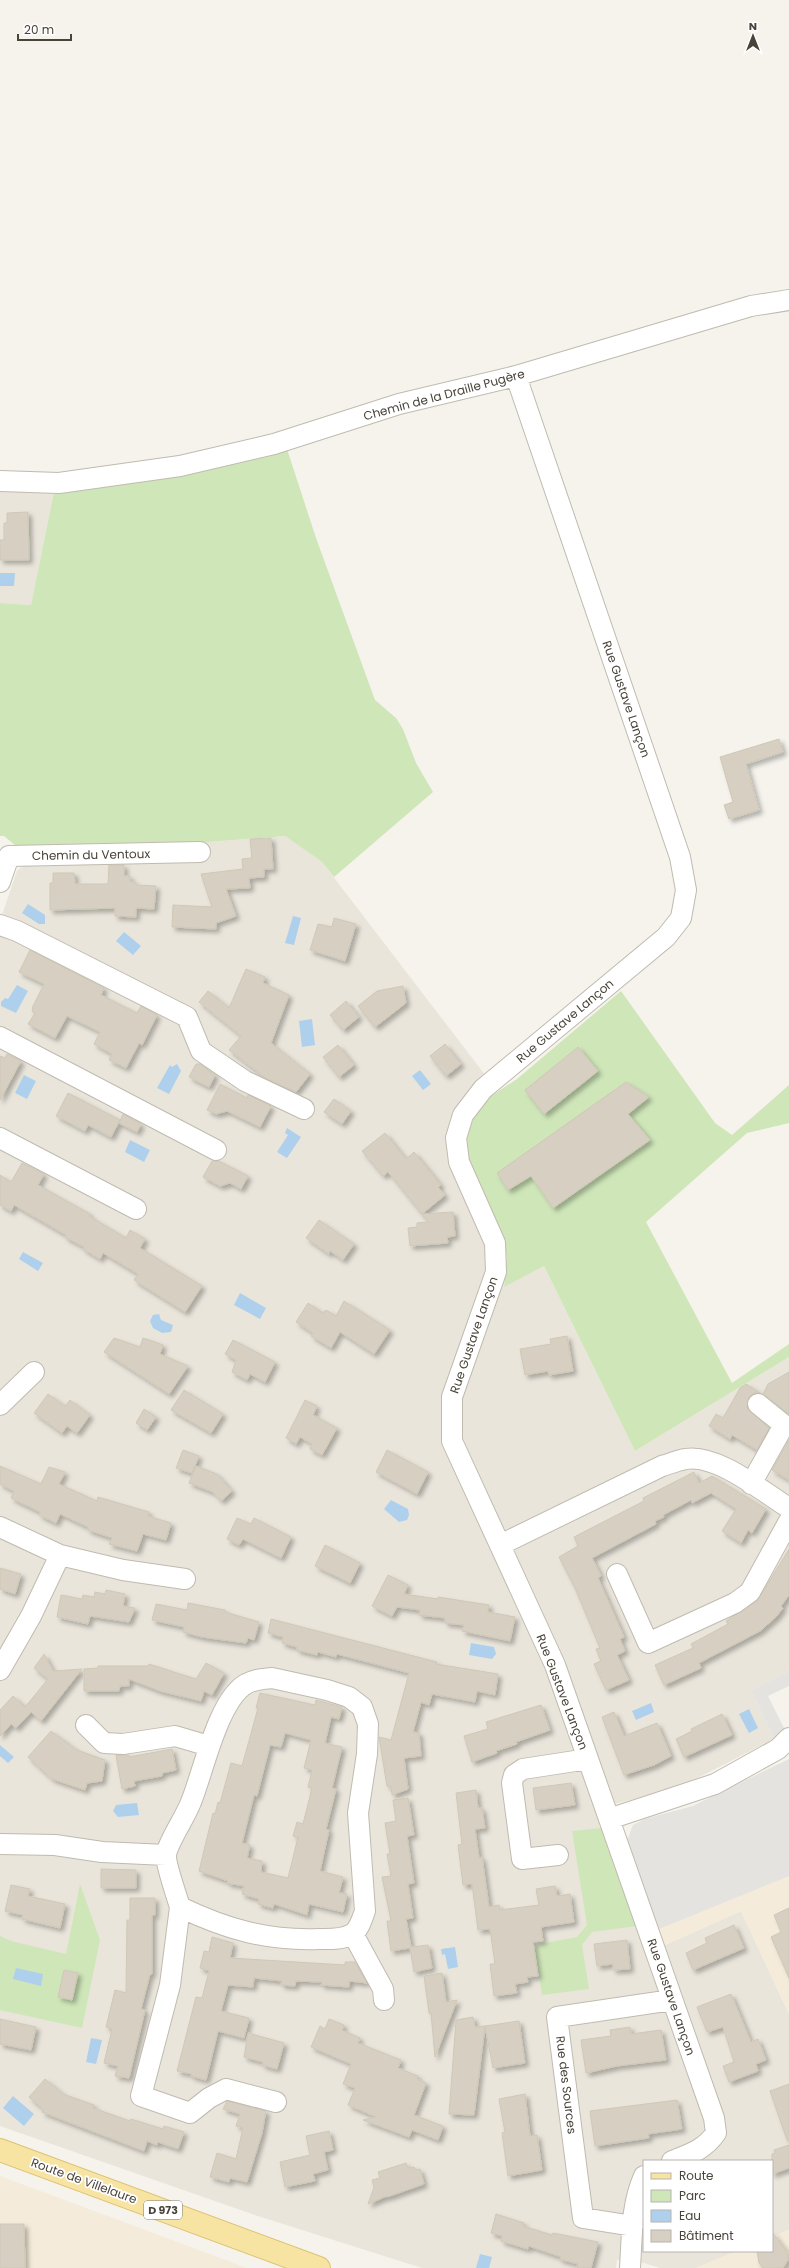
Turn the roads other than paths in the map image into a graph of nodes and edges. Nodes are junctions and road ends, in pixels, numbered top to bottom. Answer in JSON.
{"nodes":[{"id":1,"x":789,"y":300,"type":"edge"},
{"id":2,"x":516,"y":376,"type":"junction"},
{"id":3,"x":0,"y":481,"type":"edge"},
{"id":4,"x":4,"y":850,"type":"edge"},
{"id":5,"x":200,"y":852,"type":"dead end"},
{"id":6,"x":0,"y":882,"type":"edge"},
{"id":7,"x":0,"y":925,"type":"edge"},
{"id":8,"x":0,"y":1037,"type":"edge"},
{"id":9,"x":304,"y":1109,"type":"dead end"},
{"id":10,"x":0,"y":1138,"type":"edge"},
{"id":11,"x":216,"y":1150,"type":"dead end"},
{"id":12,"x":136,"y":1209,"type":"dead end"},
{"id":13,"x":34,"y":1372,"type":"dead end"},
{"id":14,"x":0,"y":1404,"type":"edge"},
{"id":15,"x":758,"y":1404,"type":"dead end"},
{"id":16,"x":751,"y":1484,"type":"junction"},
{"id":17,"x":789,"y":1508,"type":"edge"},
{"id":18,"x":789,"y":1520,"type":"edge"},
{"id":19,"x":0,"y":1527,"type":"edge"},
{"id":20,"x":500,"y":1545,"type":"junction"},
{"id":21,"x":60,"y":1555,"type":"junction"},
{"id":22,"x":617,"y":1574,"type":"dead end"},
{"id":23,"x":185,"y":1579,"type":"dead end"},
{"id":24,"x":0,"y":1670,"type":"edge"},
{"id":25,"x":86,"y":1725,"type":"dead end"},
{"id":26,"x":789,"y":1738,"type":"edge"},
{"id":27,"x":209,"y":1746,"type":"junction"},
{"id":28,"x":588,"y":1759,"type":"junction"},
{"id":29,"x":609,"y":1819,"type":"junction"},
{"id":30,"x":0,"y":1844,"type":"edge"},
{"id":31,"x":166,"y":1855,"type":"junction"},
{"id":32,"x":558,"y":1855,"type":"dead end"},
{"id":33,"x":180,"y":1907,"type":"junction"},
{"id":34,"x":353,"y":1934,"type":"junction"},
{"id":35,"x":384,"y":2000,"type":"dead end"},
{"id":36,"x":672,"y":2000,"type":"junction"},
{"id":37,"x":276,"y":2102,"type":"dead end"},
{"id":38,"x":2,"y":2150,"type":"edge"},
{"id":39,"x":675,"y":2160,"type":"edge"},
{"id":40,"x":643,"y":2178,"type":"edge"},
{"id":41,"x":633,"y":2226,"type":"junction"},
{"id":42,"x":319,"y":2268,"type":"edge"},
{"id":43,"x":630,"y":2268,"type":"edge"}],
"edges":[{"from":1,"to":2,"type":"street","name":"Chemin de la Draille Pugère"},
{"from":2,"to":3,"type":"street","name":"Chemin de la Draille Pugère"},
{"from":2,"to":20,"type":"street","name":"Rue Gustave Lançon"},
{"from":4,"to":5,"type":"street","name":"Chemin du Ventoux"},
{"from":4,"to":6,"type":"street","name":"Chemin du Ventoux"},
{"from":7,"to":9,"type":"street"},
{"from":8,"to":11,"type":"street"},
{"from":10,"to":12,"type":"street"},
{"from":13,"to":14,"type":"street"},
{"from":15,"to":16,"type":"street"},
{"from":16,"to":17,"type":"street"},
{"from":16,"to":20,"type":"street"},
{"from":18,"to":22,"type":"street"},
{"from":19,"to":21,"type":"street"},
{"from":20,"to":28,"type":"street","name":"Rue Gustave Lançon"},
{"from":21,"to":23,"type":"street"},
{"from":21,"to":24,"type":"street"},
{"from":25,"to":27,"type":"street"},
{"from":26,"to":29,"type":"street"},
{"from":27,"to":31,"type":"street"},
{"from":27,"to":34,"type":"street"},
{"from":28,"to":29,"type":"street","name":"Rue Gustave Lançon"},
{"from":28,"to":32,"type":"street"},
{"from":29,"to":36,"type":"street","name":"Rue Gustave Lançon"},
{"from":30,"to":31,"type":"street"},
{"from":31,"to":33,"type":"street"},
{"from":33,"to":34,"type":"street"},
{"from":33,"to":37,"type":"street"},
{"from":34,"to":35,"type":"street"},
{"from":36,"to":39,"type":"street","name":"Rue Gustave Lançon"},
{"from":36,"to":41,"type":"street","name":"Rue des Sources"},
{"from":38,"to":42,"type":"main road","name":"Route de Villelaure","number":"D 973"},
{"from":40,"to":41,"type":"street"},
{"from":41,"to":43,"type":"street"}]}
